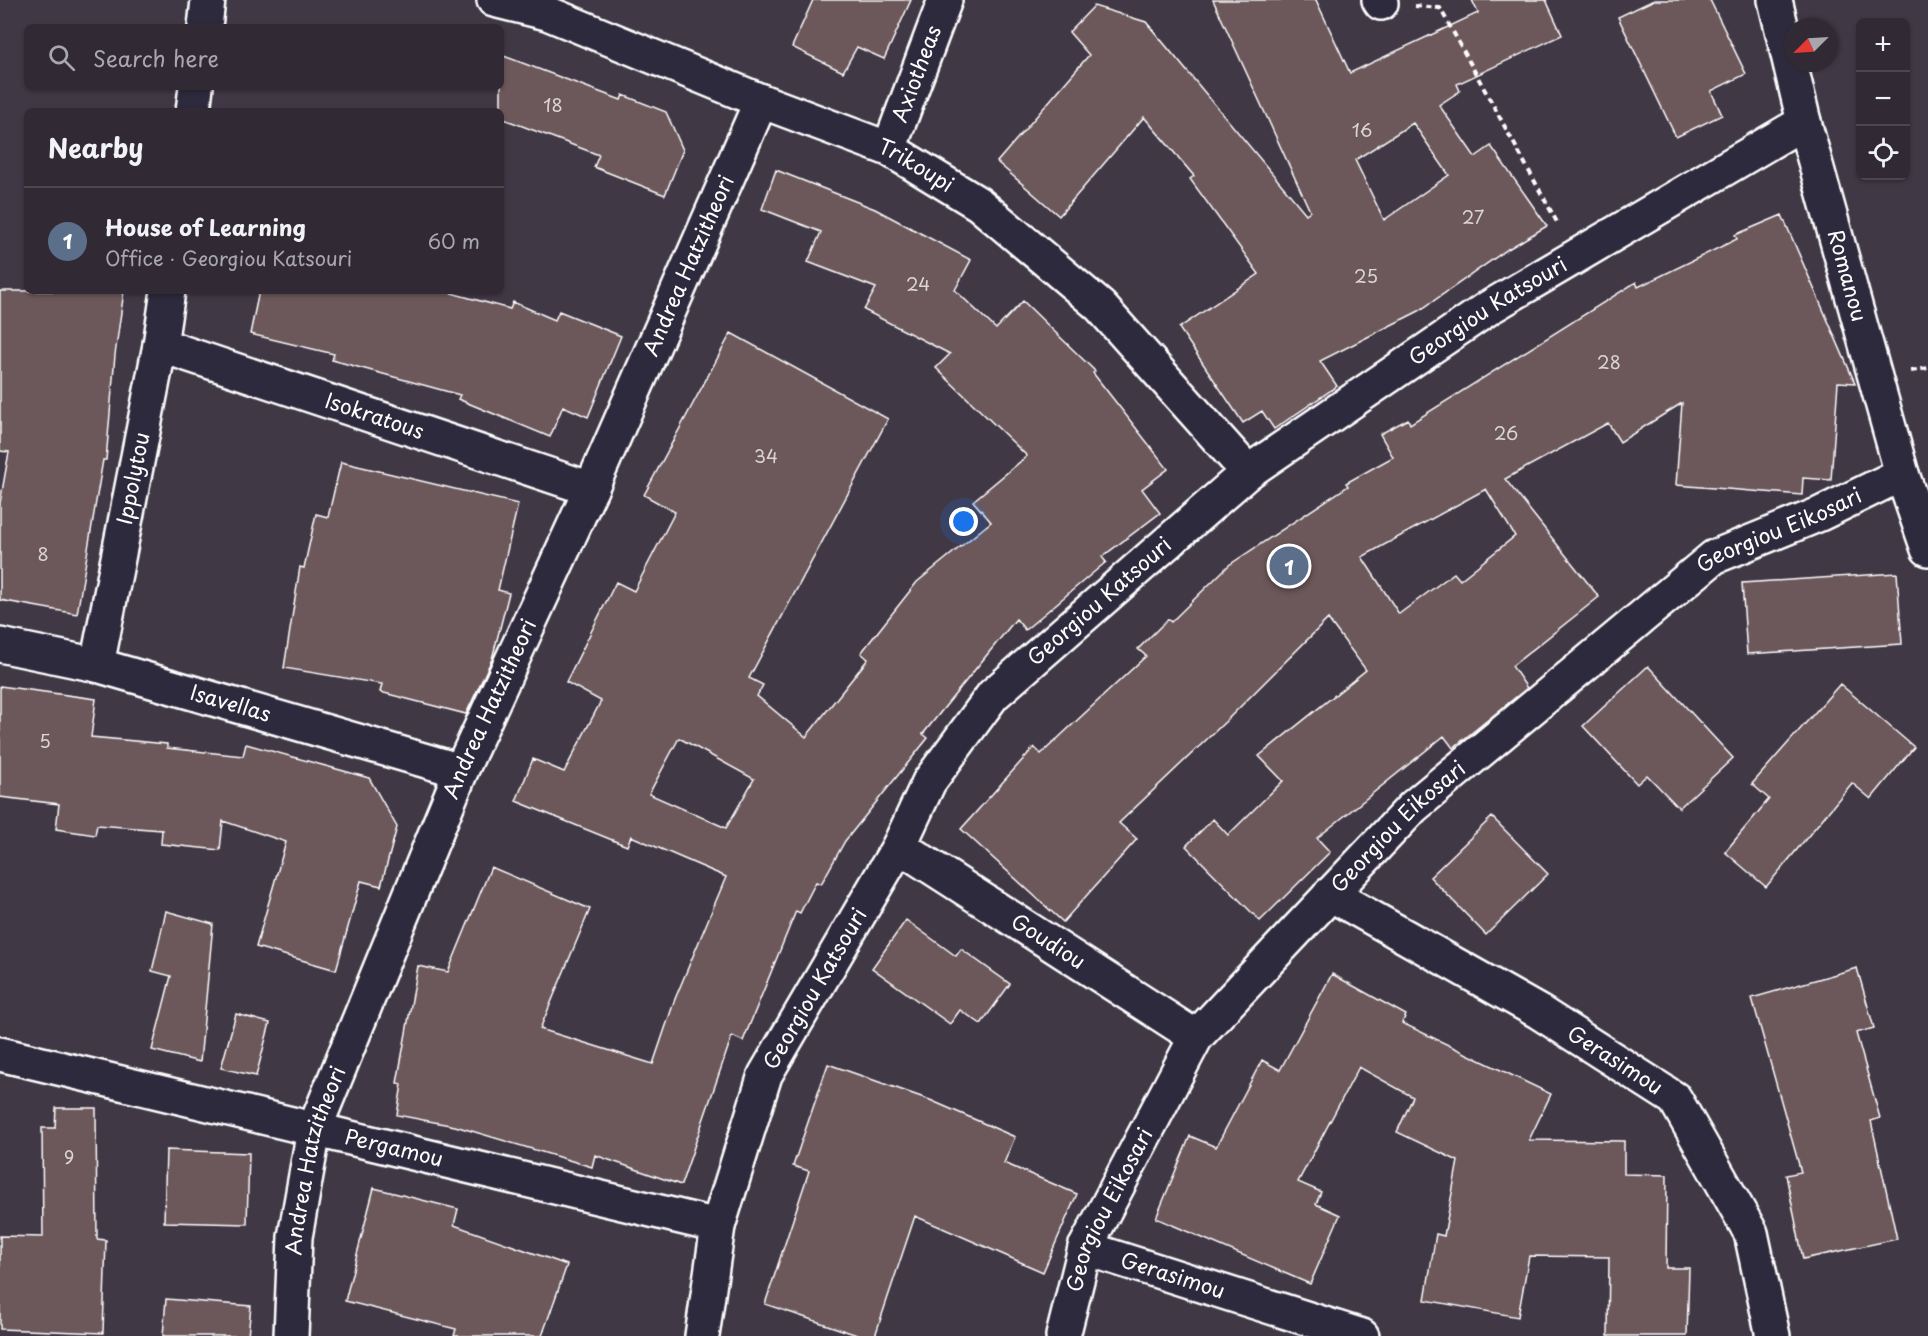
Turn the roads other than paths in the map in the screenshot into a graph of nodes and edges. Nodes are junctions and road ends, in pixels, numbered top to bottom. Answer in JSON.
{"nodes":[{"id":1,"x":208,"y":0,"type":"edge"},
{"id":2,"x":494,"y":0,"type":"edge"},
{"id":3,"x":945,"y":0,"type":"edge"},
{"id":4,"x":1775,"y":0,"type":"edge"},
{"id":5,"x":549,"y":7,"type":"edge"},
{"id":6,"x":205,"y":24,"type":"edge"},
{"id":7,"x":196,"y":90,"type":"edge"},
{"id":8,"x":761,"y":101,"type":"junction"},
{"id":9,"x":193,"y":108,"type":"edge"},
{"id":10,"x":1804,"y":122,"type":"junction"},
{"id":11,"x":889,"y":149,"type":"junction"},
{"id":12,"x":168,"y":294,"type":"edge"},
{"id":13,"x":160,"y":345,"type":"junction"},
{"id":14,"x":1248,"y":472,"type":"junction"},
{"id":15,"x":1902,"y":474,"type":"junction"},
{"id":16,"x":591,"y":489,"type":"junction"},
{"id":17,"x":1928,"y":549,"type":"edge"},
{"id":18,"x":0,"y":645,"type":"edge"},
{"id":19,"x":97,"y":665,"type":"junction"},
{"id":20,"x":461,"y":771,"type":"junction"},
{"id":21,"x":899,"y":846,"type":"junction"},
{"id":22,"x":1330,"y":894,"type":"junction"},
{"id":23,"x":1196,"y":1037,"type":"junction"},
{"id":24,"x":0,"y":1054,"type":"edge"},
{"id":25,"x":314,"y":1130,"type":"junction"},
{"id":26,"x":718,"y":1226,"type":"junction"},
{"id":27,"x":1085,"y":1248,"type":"junction"},
{"id":28,"x":291,"y":1336,"type":"edge"},
{"id":29,"x":702,"y":1336,"type":"edge"},
{"id":30,"x":1063,"y":1336,"type":"edge"},
{"id":31,"x":1362,"y":1336,"type":"edge"},
{"id":32,"x":1773,"y":1336,"type":"edge"}],
"edges":[{"from":1,"to":6,"type":"street"},
{"from":2,"to":5,"type":"street","name":"Trikoupi"},
{"from":3,"to":11,"type":"street","name":"Axiotheas"},
{"from":4,"to":10,"type":"street","name":"Romanou"},
{"from":5,"to":8,"type":"street","name":"Trikoupi"},
{"from":7,"to":9,"type":"street"},
{"from":8,"to":11,"type":"street","name":"Trikoupi"},
{"from":8,"to":16,"type":"street","name":"Andrea Hatzitheori"},
{"from":10,"to":14,"type":"street","name":"Georgiou Katsouri"},
{"from":10,"to":15,"type":"street","name":"Romanou"},
{"from":11,"to":14,"type":"street","name":"Trikoupi"},
{"from":12,"to":13,"type":"street","name":"Ippolytou"},
{"from":13,"to":16,"type":"street","name":"Isokratous"},
{"from":13,"to":19,"type":"street","name":"Ippolytou"},
{"from":14,"to":21,"type":"street","name":"Georgiou Katsouri"},
{"from":15,"to":17,"type":"street","name":"Romanou"},
{"from":15,"to":22,"type":"street","name":"Georgiou Eikosari"},
{"from":16,"to":20,"type":"street","name":"Andrea Hatzitheori"},
{"from":18,"to":19,"type":"street","name":"Isavellas"},
{"from":19,"to":20,"type":"street","name":"Isavellas"},
{"from":20,"to":25,"type":"street","name":"Andrea Hatzitheori"},
{"from":21,"to":23,"type":"street","name":"Goudiou"},
{"from":21,"to":26,"type":"street","name":"Georgiou Katsouri"},
{"from":22,"to":23,"type":"street","name":"Georgiou Eikosari"},
{"from":22,"to":32,"type":"street","name":"Gerasimou"},
{"from":23,"to":27,"type":"street","name":"Georgiou Eikosari"},
{"from":24,"to":25,"type":"street","name":"Pergamou"},
{"from":25,"to":26,"type":"street","name":"Pergamou"},
{"from":25,"to":28,"type":"street","name":"Andrea Hatzitheori"},
{"from":26,"to":29,"type":"street","name":"Georgiou Katsouri"},
{"from":27,"to":30,"type":"street","name":"Georgiou Eikosari"},
{"from":27,"to":31,"type":"street","name":"Gerasimou"}]}
